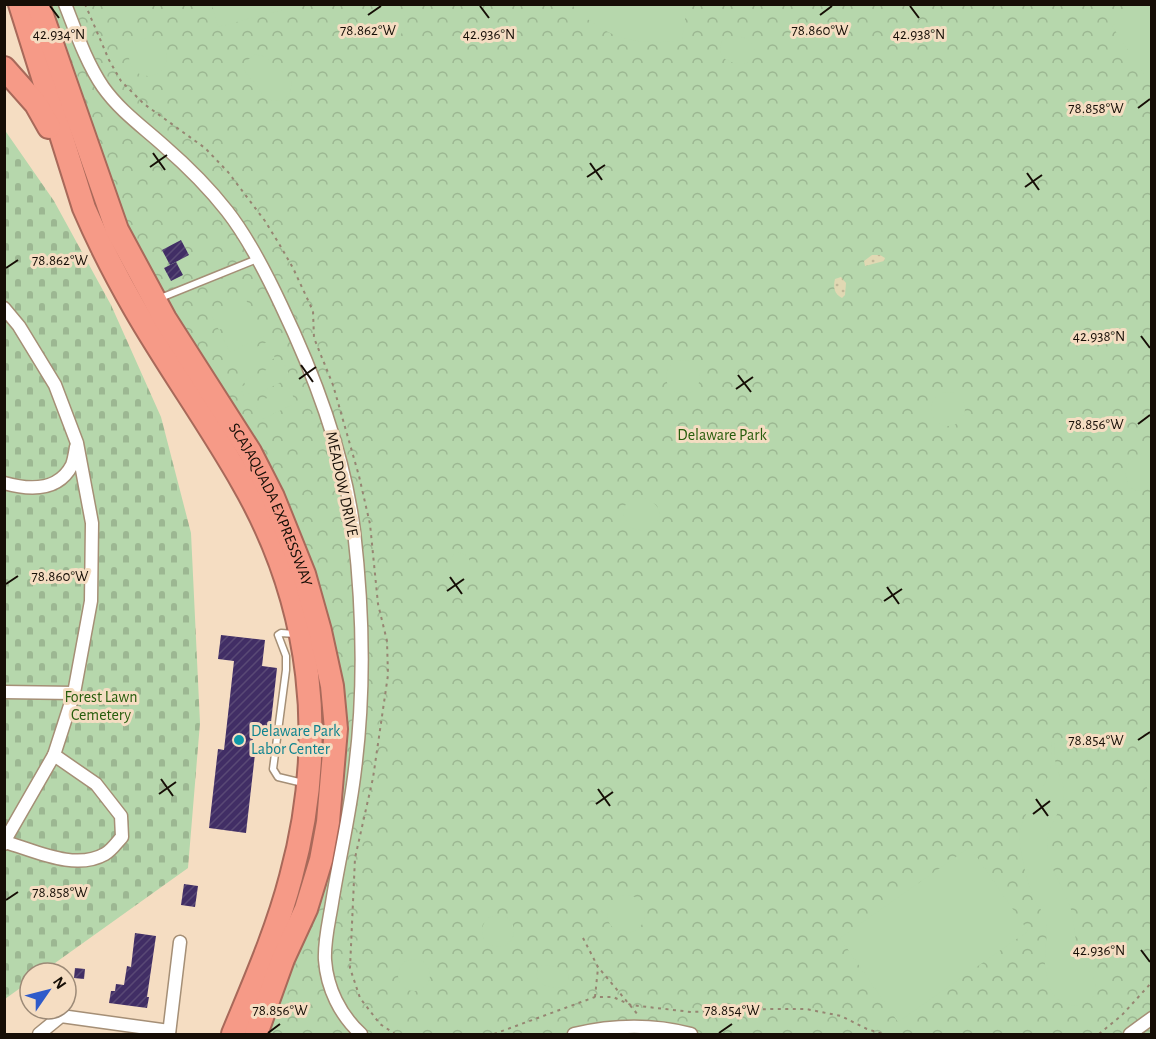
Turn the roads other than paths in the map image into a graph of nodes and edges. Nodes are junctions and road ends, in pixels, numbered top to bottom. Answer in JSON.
{"nodes":[{"id":1,"x":20,"y":4,"type":"edge"},
{"id":2,"x":38,"y":4,"type":"edge"},
{"id":3,"x":65,"y":4,"type":"edge"},
{"id":4,"x":4,"y":68,"type":"edge"},
{"id":5,"x":74,"y":176,"type":"junction"},
{"id":6,"x":257,"y":259,"type":"junction"},
{"id":7,"x":155,"y":301,"type":"junction"},
{"id":8,"x":4,"y":308,"type":"edge"},
{"id":9,"x":77,"y":443,"type":"junction"},
{"id":10,"x":4,"y":483,"type":"edge"},
{"id":11,"x":301,"y":634,"type":"junction"},
{"id":12,"x":4,"y":692,"type":"edge"},
{"id":13,"x":74,"y":693,"type":"junction"},
{"id":14,"x":54,"y":755,"type":"junction"},
{"id":15,"x":309,"y":784,"type":"junction"},
{"id":16,"x":5,"y":843,"type":"edge"},
{"id":17,"x":180,"y":942,"type":"dead end"},
{"id":18,"x":1152,"y":1018,"type":"edge"},
{"id":19,"x":347,"y":1020,"type":"junction"},
{"id":20,"x":169,"y":1033,"type":"edge"},
{"id":21,"x":39,"y":1035,"type":"edge"},
{"id":22,"x":233,"y":1035,"type":"edge"},
{"id":23,"x":256,"y":1035,"type":"edge"},
{"id":24,"x":348,"y":1035,"type":"edge"},
{"id":25,"x":361,"y":1035,"type":"edge"},
{"id":26,"x":574,"y":1035,"type":"edge"},
{"id":27,"x":691,"y":1035,"type":"edge"},
{"id":28,"x":1130,"y":1035,"type":"edge"}],
"edges":[{"from":1,"to":5,"type":"highway","name":"SCAJAQUADA EXPRESSWAY"},
{"from":2,"to":7,"type":"highway","name":"SCAJAQUADA EXPRESSWAY"},
{"from":3,"to":6,"type":"street","name":"MEADOW DRIVE"},
{"from":4,"to":5,"type":"highway"},
{"from":5,"to":11,"type":"highway","name":"SCAJAQUADA EXPRESSWAY"},
{"from":6,"to":7,"type":"lane"},
{"from":6,"to":19,"type":"street","name":"MEADOW DRIVE"},
{"from":7,"to":23,"type":"highway","name":"SCAJAQUADA EXPRESSWAY"},
{"from":8,"to":9,"type":"street"},
{"from":9,"to":10,"type":"street"},
{"from":9,"to":13,"type":"street"},
{"from":11,"to":15,"type":"highway","name":"SCAJAQUADA EXPRESSWAY"},
{"from":11,"to":15,"type":"lane"},
{"from":12,"to":13,"type":"street"},
{"from":13,"to":14,"type":"street"},
{"from":14,"to":16,"type":"street"},
{"from":14,"to":16,"type":"street"},
{"from":15,"to":22,"type":"highway","name":"SCAJAQUADA EXPRESSWAY"},
{"from":17,"to":20,"type":"street"},
{"from":18,"to":28,"type":"street"},
{"from":19,"to":24,"type":"street"},
{"from":19,"to":25,"type":"street","name":"MEADOW DRIVE"},
{"from":20,"to":21,"type":"street"},
{"from":26,"to":27,"type":"street"}]}
